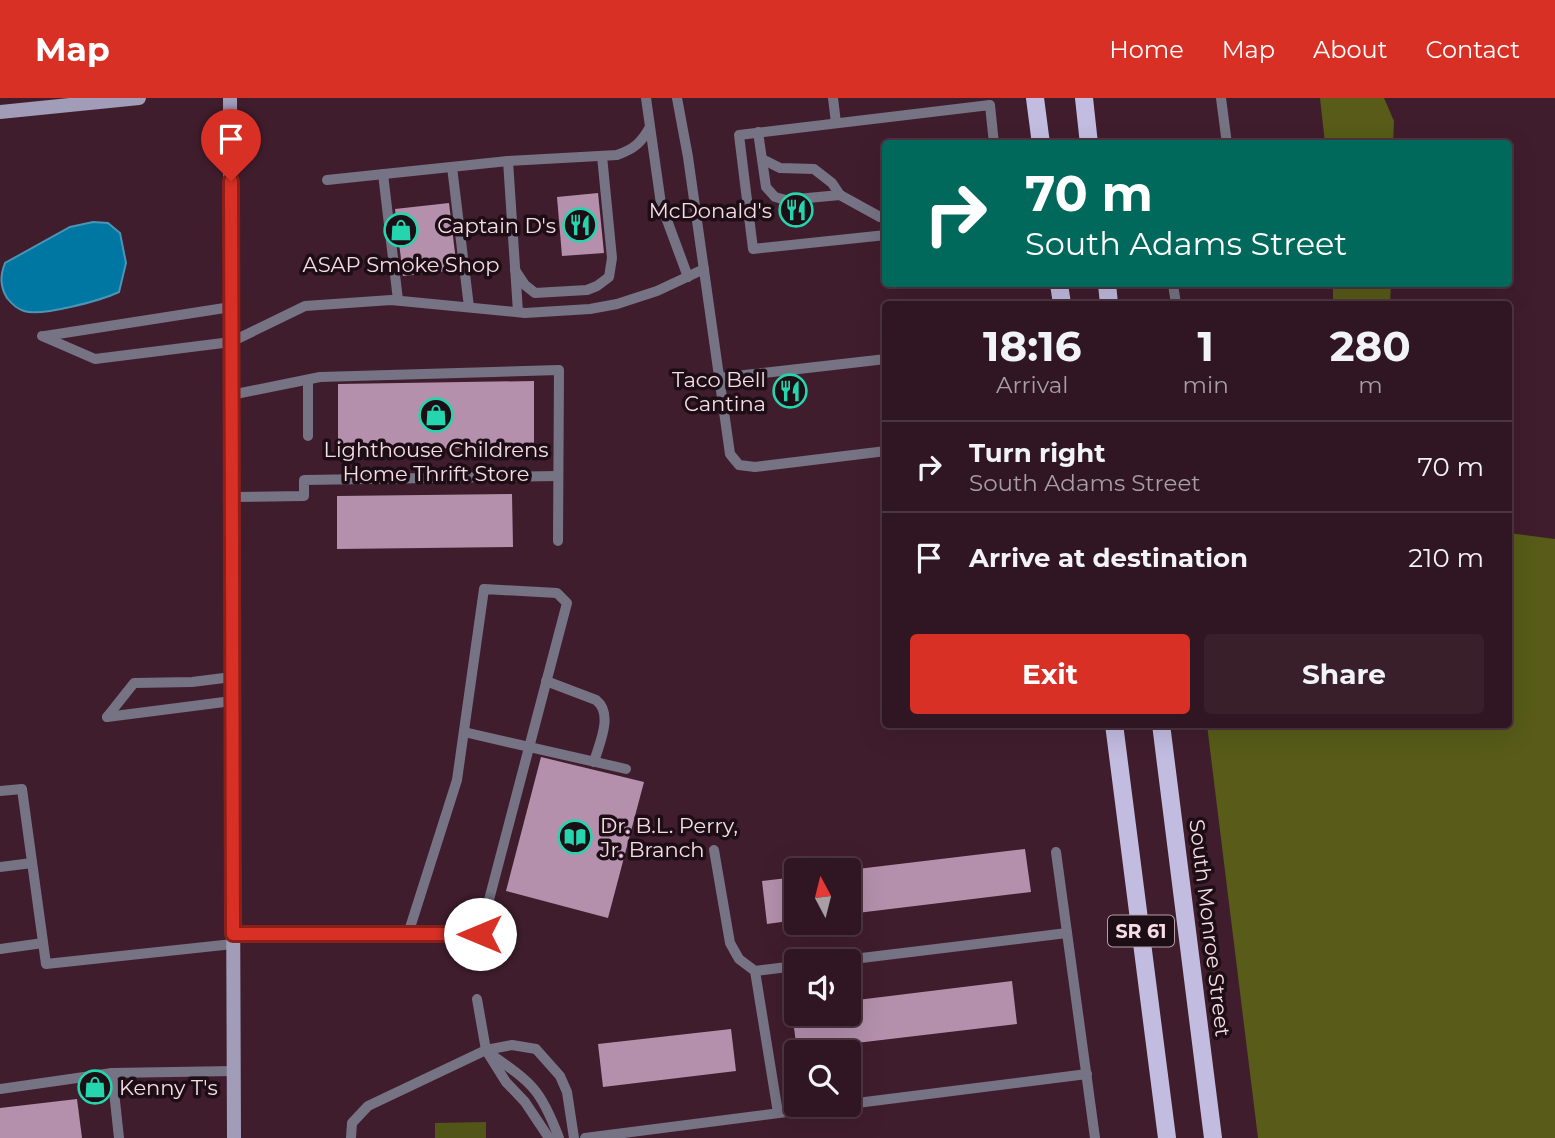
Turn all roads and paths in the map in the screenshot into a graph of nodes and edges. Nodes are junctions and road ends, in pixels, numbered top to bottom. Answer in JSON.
{"nodes":[{"id":1,"x":139,"y":98,"type":"edge"},
{"id":2,"x":230,"y":98,"type":"edge"},
{"id":3,"x":646,"y":98,"type":"edge"},
{"id":4,"x":677,"y":98,"type":"edge"},
{"id":5,"x":833,"y":98,"type":"edge"},
{"id":6,"x":1035,"y":98,"type":"edge"},
{"id":7,"x":1084,"y":98,"type":"edge"},
{"id":8,"x":1221,"y":98,"type":"edge"},
{"id":9,"x":0,"y":112,"type":"edge"},
{"id":10,"x":836,"y":123,"type":"junction"},
{"id":11,"x":650,"y":127,"type":"junction"},
{"id":12,"x":758,"y":132,"type":"junction"},
{"id":13,"x":994,"y":140,"type":"edge"},
{"id":14,"x":1040,"y":140,"type":"edge"},
{"id":15,"x":1089,"y":140,"type":"edge"},
{"id":16,"x":1226,"y":140,"type":"edge"},
{"id":17,"x":602,"y":156,"type":"junction"},
{"id":18,"x":762,"y":159,"type":"junction"},
{"id":19,"x":508,"y":161,"type":"junction"},
{"id":20,"x":452,"y":167,"type":"junction"},
{"id":21,"x":383,"y":174,"type":"junction"},
{"id":22,"x":327,"y":180,"type":"dead end"},
{"id":23,"x":840,"y":195,"type":"junction"},
{"id":24,"x":882,"y":217,"type":"edge"},
{"id":25,"x":882,"y":235,"type":"edge"},
{"id":26,"x":515,"y":270,"type":"junction"},
{"id":27,"x":704,"y":270,"type":"junction"},
{"id":28,"x":688,"y":277,"type":"junction"},
{"id":29,"x":398,"y":300,"type":"junction"},
{"id":30,"x":231,"y":307,"type":"junction"},
{"id":31,"x":470,"y":307,"type":"junction"},
{"id":32,"x":518,"y":312,"type":"junction"},
{"id":33,"x":231,"y":342,"type":"junction"},
{"id":34,"x":882,"y":359,"type":"edge"},
{"id":35,"x":719,"y":378,"type":"junction"},
{"id":36,"x":308,"y":380,"type":"junction"},
{"id":37,"x":231,"y":395,"type":"junction"},
{"id":38,"x":308,"y":436,"type":"dead end"},
{"id":39,"x":882,"y":452,"type":"edge"},
{"id":40,"x":558,"y":476,"type":"junction"},
{"id":41,"x":232,"y":497,"type":"junction"},
{"id":42,"x":558,"y":541,"type":"dead end"},
{"id":43,"x":232,"y":677,"type":"junction"},
{"id":44,"x":546,"y":681,"type":"junction"},
{"id":45,"x":232,"y":701,"type":"junction"},
{"id":46,"x":1115,"y":728,"type":"edge"},
{"id":47,"x":1162,"y":728,"type":"edge"},
{"id":48,"x":464,"y":732,"type":"junction"},
{"id":49,"x":529,"y":747,"type":"junction"},
{"id":50,"x":594,"y":762,"type":"junction"},
{"id":51,"x":626,"y":769,"type":"dead end"},
{"id":52,"x":0,"y":791,"type":"edge"},
{"id":53,"x":714,"y":850,"type":"dead end"},
{"id":54,"x":1056,"y":852,"type":"dead end"},
{"id":55,"x":32,"y":863,"type":"junction"},
{"id":56,"x":0,"y":867,"type":"edge"},
{"id":57,"x":1068,"y":933,"type":"junction"},
{"id":58,"x":408,"y":934,"type":"junction"},
{"id":59,"x":480,"y":934,"type":"junction"},
{"id":60,"x":233,"y":939,"type":"junction"},
{"id":61,"x":43,"y":943,"type":"junction"},
{"id":62,"x":0,"y":949,"type":"edge"},
{"id":63,"x":475,"y":953,"type":"dead end"},
{"id":64,"x":861,"y":958,"type":"edge"},
{"id":65,"x":784,"y":967,"type":"edge"},
{"id":66,"x":754,"y":971,"type":"junction"},
{"id":67,"x":477,"y":999,"type":"dead end"},
{"id":68,"x":486,"y":1050,"type":"junction"},
{"id":69,"x":234,"y":1071,"type":"junction"},
{"id":70,"x":111,"y":1073,"type":"junction"},
{"id":71,"x":1087,"y":1074,"type":"junction"},
{"id":72,"x":0,"y":1088,"type":"edge"},
{"id":73,"x":861,"y":1102,"type":"edge"},
{"id":74,"x":784,"y":1112,"type":"edge"},
{"id":75,"x":778,"y":1113,"type":"junction"},
{"id":76,"x":119,"y":1138,"type":"edge"},
{"id":77,"x":234,"y":1138,"type":"edge"},
{"id":78,"x":351,"y":1138,"type":"edge"},
{"id":79,"x":549,"y":1138,"type":"edge"},
{"id":80,"x":559,"y":1138,"type":"edge"},
{"id":81,"x":573,"y":1138,"type":"edge"},
{"id":82,"x":585,"y":1138,"type":"edge"},
{"id":83,"x":1096,"y":1138,"type":"edge"},
{"id":84,"x":1167,"y":1138,"type":"edge"},
{"id":85,"x":1213,"y":1138,"type":"edge"}],
"edges":[{"from":1,"to":9,"type":"main road"},
{"from":2,"to":30,"type":"main road"},
{"from":3,"to":11,"type":"lane"},
{"from":4,"to":27,"type":"lane"},
{"from":5,"to":10,"type":"lane"},
{"from":6,"to":14,"type":"main road"},
{"from":7,"to":15,"type":"main road"},
{"from":8,"to":16,"type":"lane"},
{"from":10,"to":12,"type":"lane"},
{"from":10,"to":13,"type":"lane"},
{"from":11,"to":17,"type":"lane"},
{"from":11,"to":28,"type":"lane"},
{"from":12,"to":18,"type":"lane"},
{"from":12,"to":25,"type":"lane"},
{"from":17,"to":19,"type":"lane"},
{"from":17,"to":26,"type":"lane"},
{"from":18,"to":23,"type":"lane"},
{"from":18,"to":23,"type":"lane"},
{"from":19,"to":20,"type":"lane"},
{"from":19,"to":26,"type":"lane"},
{"from":20,"to":21,"type":"lane"},
{"from":20,"to":31,"type":"lane"},
{"from":21,"to":22,"type":"lane"},
{"from":21,"to":29,"type":"lane"},
{"from":23,"to":24,"type":"lane"},
{"from":26,"to":32,"type":"lane"},
{"from":27,"to":28,"type":"lane"},
{"from":27,"to":35,"type":"lane"},
{"from":28,"to":32,"type":"lane"},
{"from":29,"to":31,"type":"lane"},
{"from":29,"to":33,"type":"lane"},
{"from":30,"to":33,"type":"main road"},
{"from":30,"to":33,"type":"lane"},
{"from":31,"to":32,"type":"lane"},
{"from":33,"to":37,"type":"main road"},
{"from":34,"to":35,"type":"lane"},
{"from":35,"to":39,"type":"lane"},
{"from":36,"to":37,"type":"lane"},
{"from":36,"to":38,"type":"lane"},
{"from":36,"to":40,"type":"lane"},
{"from":37,"to":41,"type":"main road"},
{"from":40,"to":41,"type":"lane"},
{"from":40,"to":42,"type":"lane"},
{"from":41,"to":43,"type":"main road"},
{"from":43,"to":45,"type":"main road"},
{"from":43,"to":45,"type":"lane"},
{"from":44,"to":48,"type":"lane"},
{"from":44,"to":49,"type":"lane"},
{"from":44,"to":50,"type":"lane"},
{"from":45,"to":60,"type":"main road"},
{"from":46,"to":84,"type":"main road","number":"SR 61"},
{"from":47,"to":85,"type":"main road","name":"South Monroe Street","number":"SR 61"},
{"from":48,"to":49,"type":"lane"},
{"from":48,"to":58,"type":"lane"},
{"from":49,"to":50,"type":"lane"},
{"from":49,"to":59,"type":"lane"},
{"from":50,"to":51,"type":"lane"},
{"from":52,"to":55,"type":"lane"},
{"from":53,"to":66,"type":"lane"},
{"from":54,"to":57,"type":"lane"},
{"from":55,"to":56,"type":"lane"},
{"from":55,"to":61,"type":"lane"},
{"from":57,"to":64,"type":"lane"},
{"from":57,"to":71,"type":"lane"},
{"from":58,"to":59,"type":"lane"},
{"from":58,"to":60,"type":"lane"},
{"from":59,"to":63,"type":"lane"},
{"from":60,"to":61,"type":"lane"},
{"from":60,"to":69,"type":"main road"},
{"from":61,"to":62,"type":"lane"},
{"from":65,"to":66,"type":"lane"},
{"from":66,"to":75,"type":"lane"},
{"from":67,"to":68,"type":"lane"},
{"from":68,"to":78,"type":"lane"},
{"from":68,"to":79,"type":"lane"},
{"from":68,"to":80,"type":"lane"},
{"from":68,"to":81,"type":"lane"},
{"from":69,"to":70,"type":"lane"},
{"from":69,"to":77,"type":"main road"},
{"from":70,"to":72,"type":"lane"},
{"from":70,"to":76,"type":"lane"},
{"from":71,"to":73,"type":"lane"},
{"from":71,"to":83,"type":"lane"},
{"from":74,"to":75,"type":"lane"},
{"from":75,"to":82,"type":"lane"}]}
